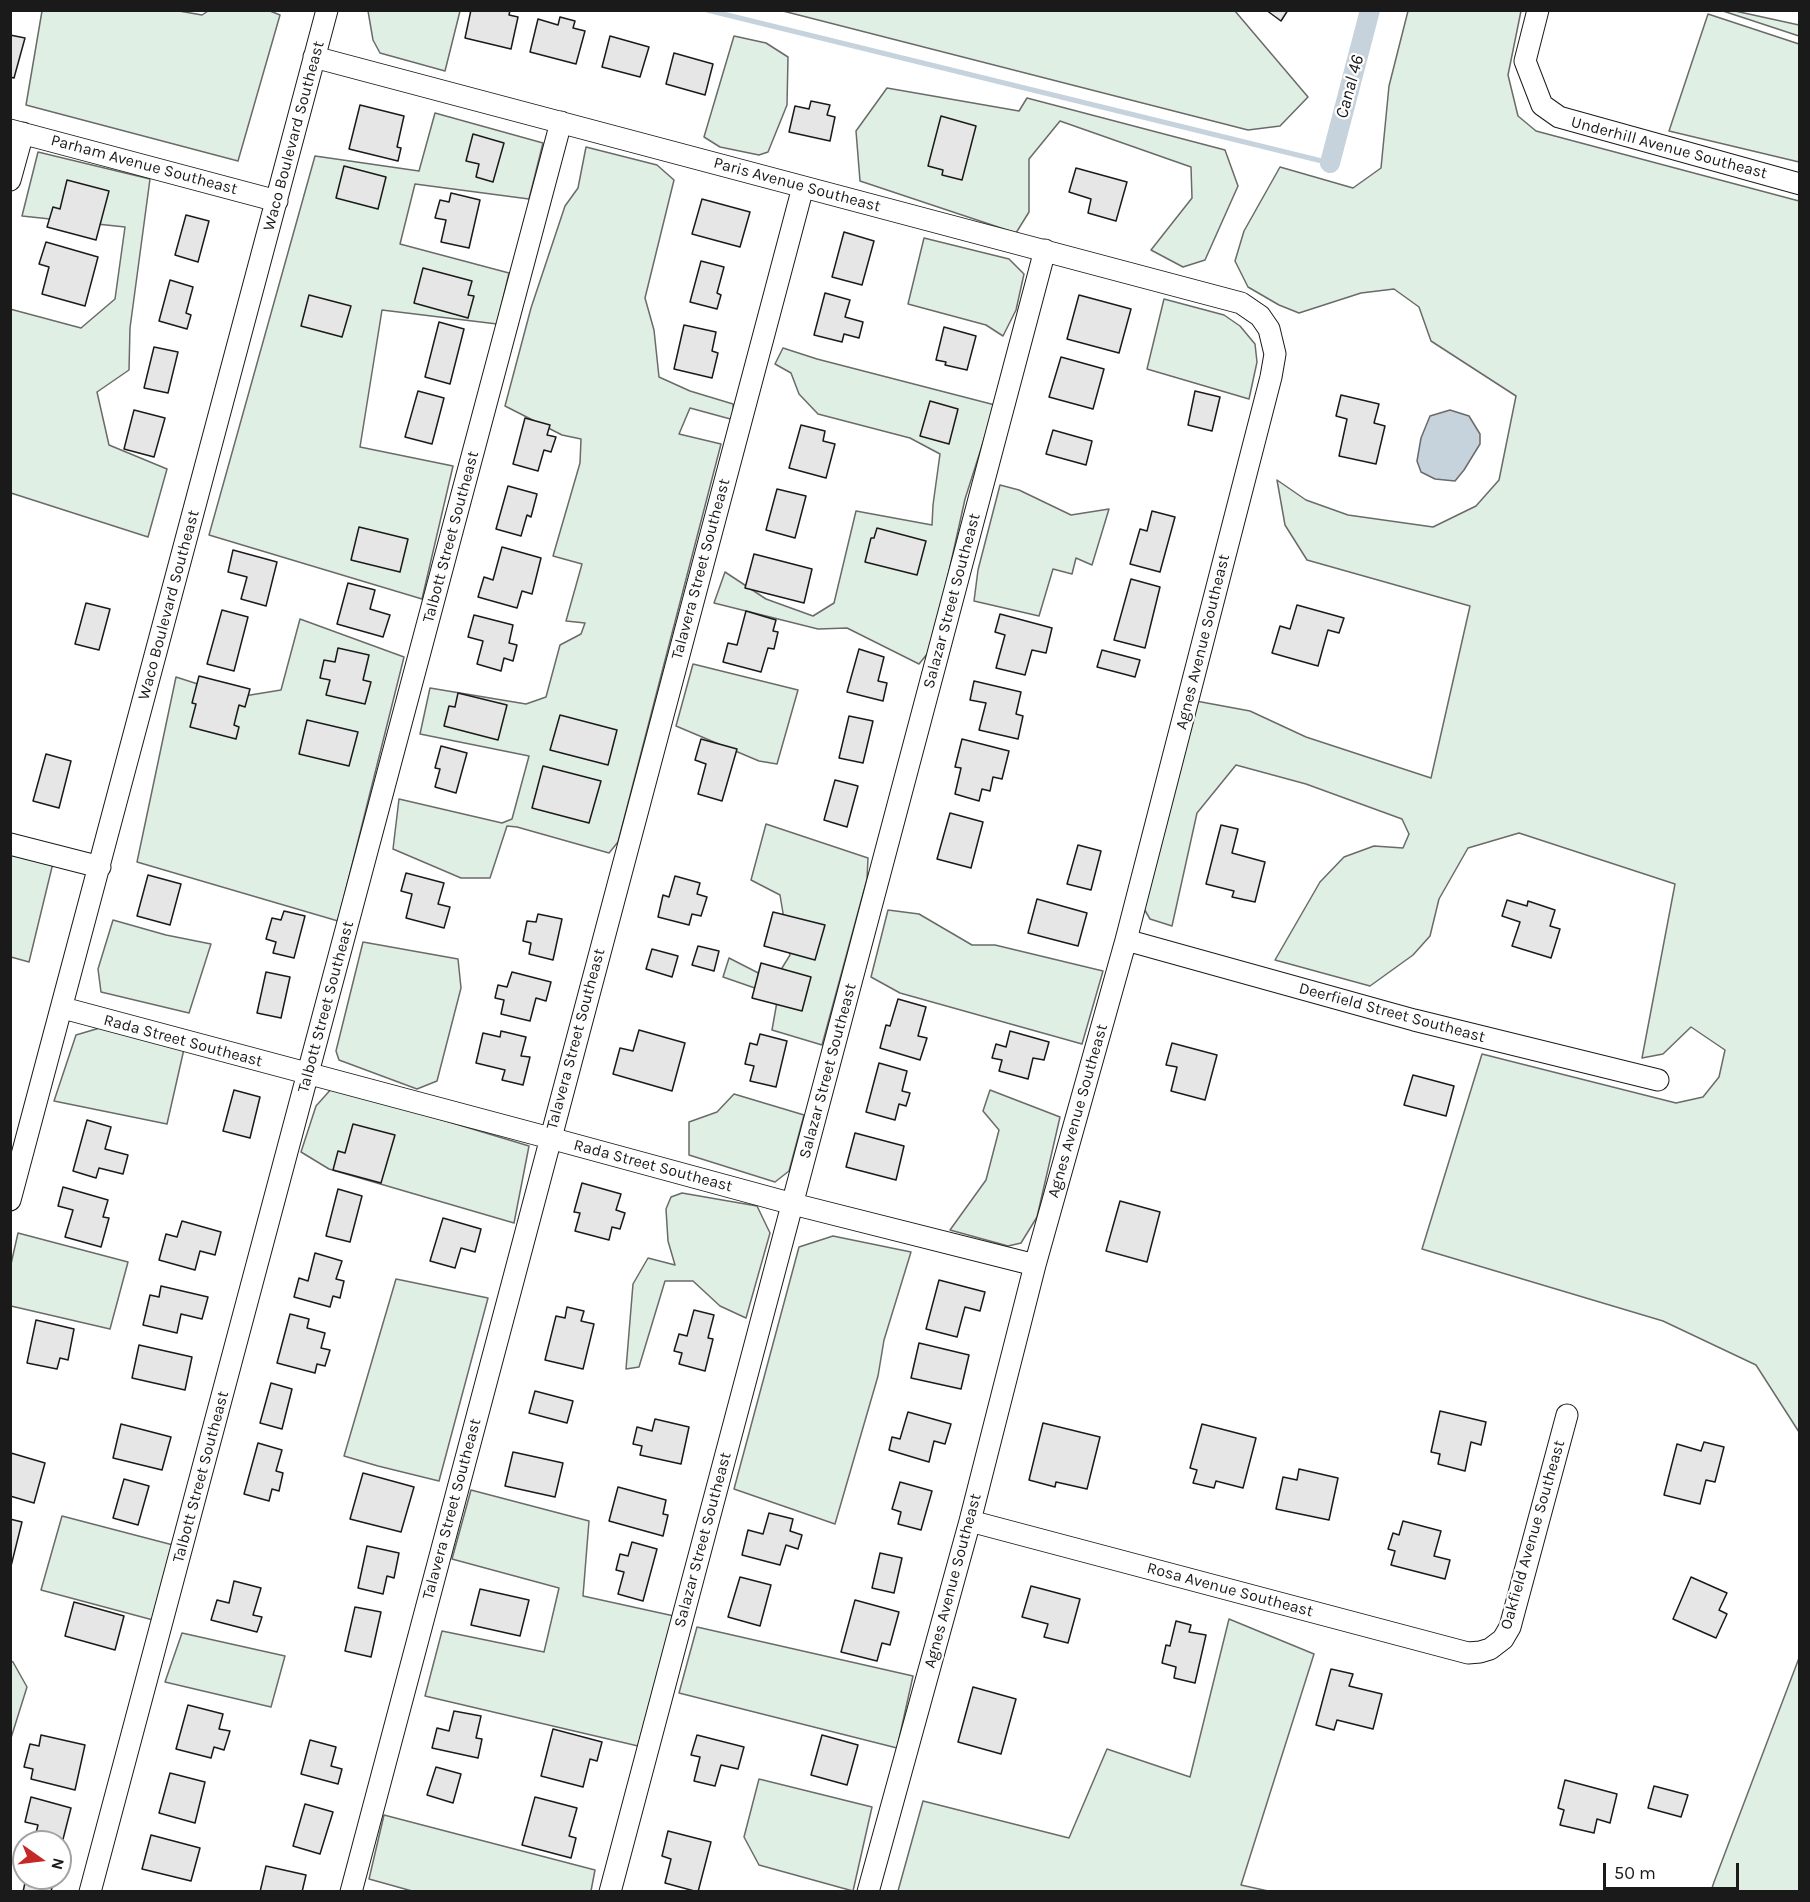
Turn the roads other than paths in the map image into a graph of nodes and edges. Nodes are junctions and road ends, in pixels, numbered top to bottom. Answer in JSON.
{"nodes":[{"id":1,"x":327,"y":10,"type":"edge"},
{"id":2,"x":1538,"y":10,"type":"edge"},
{"id":3,"x":314,"y":57,"type":"junction"},
{"id":4,"x":561,"y":122,"type":"junction"},
{"id":5,"x":17,"y":131,"type":"edge"},
{"id":6,"x":10,"y":180,"type":"edge"},
{"id":7,"x":1800,"y":184,"type":"edge"},
{"id":8,"x":803,"y":187,"type":"junction"},
{"id":9,"x":277,"y":201,"type":"junction"},
{"id":10,"x":1045,"y":250,"type":"junction"},
{"id":11,"x":1269,"y":329,"type":"joint"},
{"id":12,"x":10,"y":844,"type":"edge"},
{"id":13,"x":100,"y":867,"type":"junction"},
{"id":14,"x":1126,"y":940,"type":"junction"},
{"id":15,"x":63,"y":1008,"type":"junction"},
{"id":16,"x":308,"y":1074,"type":"junction"},
{"id":17,"x":1658,"y":1080,"type":"dead end"},
{"id":18,"x":550,"y":1138,"type":"junction"},
{"id":19,"x":17,"y":1147,"type":"edge"},
{"id":20,"x":10,"y":1200,"type":"edge"},
{"id":21,"x":793,"y":1204,"type":"junction"},
{"id":22,"x":1035,"y":1265,"type":"junction"},
{"id":23,"x":1568,"y":1415,"type":"dead end"},
{"id":24,"x":970,"y":1521,"type":"junction"},
{"id":25,"x":1490,"y":1649,"type":"joint"},
{"id":26,"x":90,"y":1892,"type":"edge"},
{"id":27,"x":351,"y":1892,"type":"edge"},
{"id":28,"x":610,"y":1892,"type":"edge"},
{"id":29,"x":868,"y":1892,"type":"edge"}],
"edges":[{"from":1,"to":3,"type":"street","name":"Waco Boulevard Southeast"},
{"from":2,"to":7,"type":"street","name":"Underhill Avenue Southeast"},
{"from":3,"to":4,"type":"street","name":"Paris Avenue Southeast"},
{"from":3,"to":9,"type":"street","name":"Waco Boulevard Southeast"},
{"from":4,"to":8,"type":"street","name":"Paris Avenue Southeast"},
{"from":4,"to":16,"type":"street","name":"Talbott Street Southeast"},
{"from":5,"to":6,"type":"street"},
{"from":5,"to":9,"type":"street","name":"Parham Avenue Southeast"},
{"from":8,"to":10,"type":"street","name":"Paris Avenue Southeast"},
{"from":8,"to":18,"type":"street","name":"Talavera Street Southeast"},
{"from":9,"to":13,"type":"street","name":"Waco Boulevard Southeast"},
{"from":10,"to":11,"type":"street","name":"Paris Avenue Southeast"},
{"from":10,"to":21,"type":"street","name":"Salazar Street Southeast"},
{"from":11,"to":14,"type":"street","name":"Agnes Avenue Southeast"},
{"from":12,"to":13,"type":"street"},
{"from":13,"to":15,"type":"street","name":"Waco Boulevard Southeast"},
{"from":14,"to":17,"type":"street","name":"Deerfield Street Southeast"},
{"from":14,"to":22,"type":"street","name":"Agnes Avenue Southeast"},
{"from":15,"to":16,"type":"street","name":"Rada Street Southeast"},
{"from":15,"to":19,"type":"street","name":"Waco Boulevard Southeast"},
{"from":16,"to":18,"type":"street","name":"Rada Street Southeast"},
{"from":16,"to":26,"type":"street","name":"Talbott Street Southeast"},
{"from":18,"to":21,"type":"street","name":"Rada Street Southeast"},
{"from":18,"to":27,"type":"street","name":"Talavera Street Southeast"},
{"from":19,"to":20,"type":"street","name":"Waco Boulevard Southeast"},
{"from":21,"to":22,"type":"street","name":"Rada Street Southeast"},
{"from":21,"to":28,"type":"street","name":"Salazar Street Southeast"},
{"from":22,"to":24,"type":"street","name":"Agnes Avenue Southeast"},
{"from":23,"to":25,"type":"street","name":"Oakfield Avenue Southeast"},
{"from":24,"to":25,"type":"street","name":"Rosa Avenue Southeast"},
{"from":24,"to":29,"type":"street","name":"Agnes Avenue Southeast"}]}
